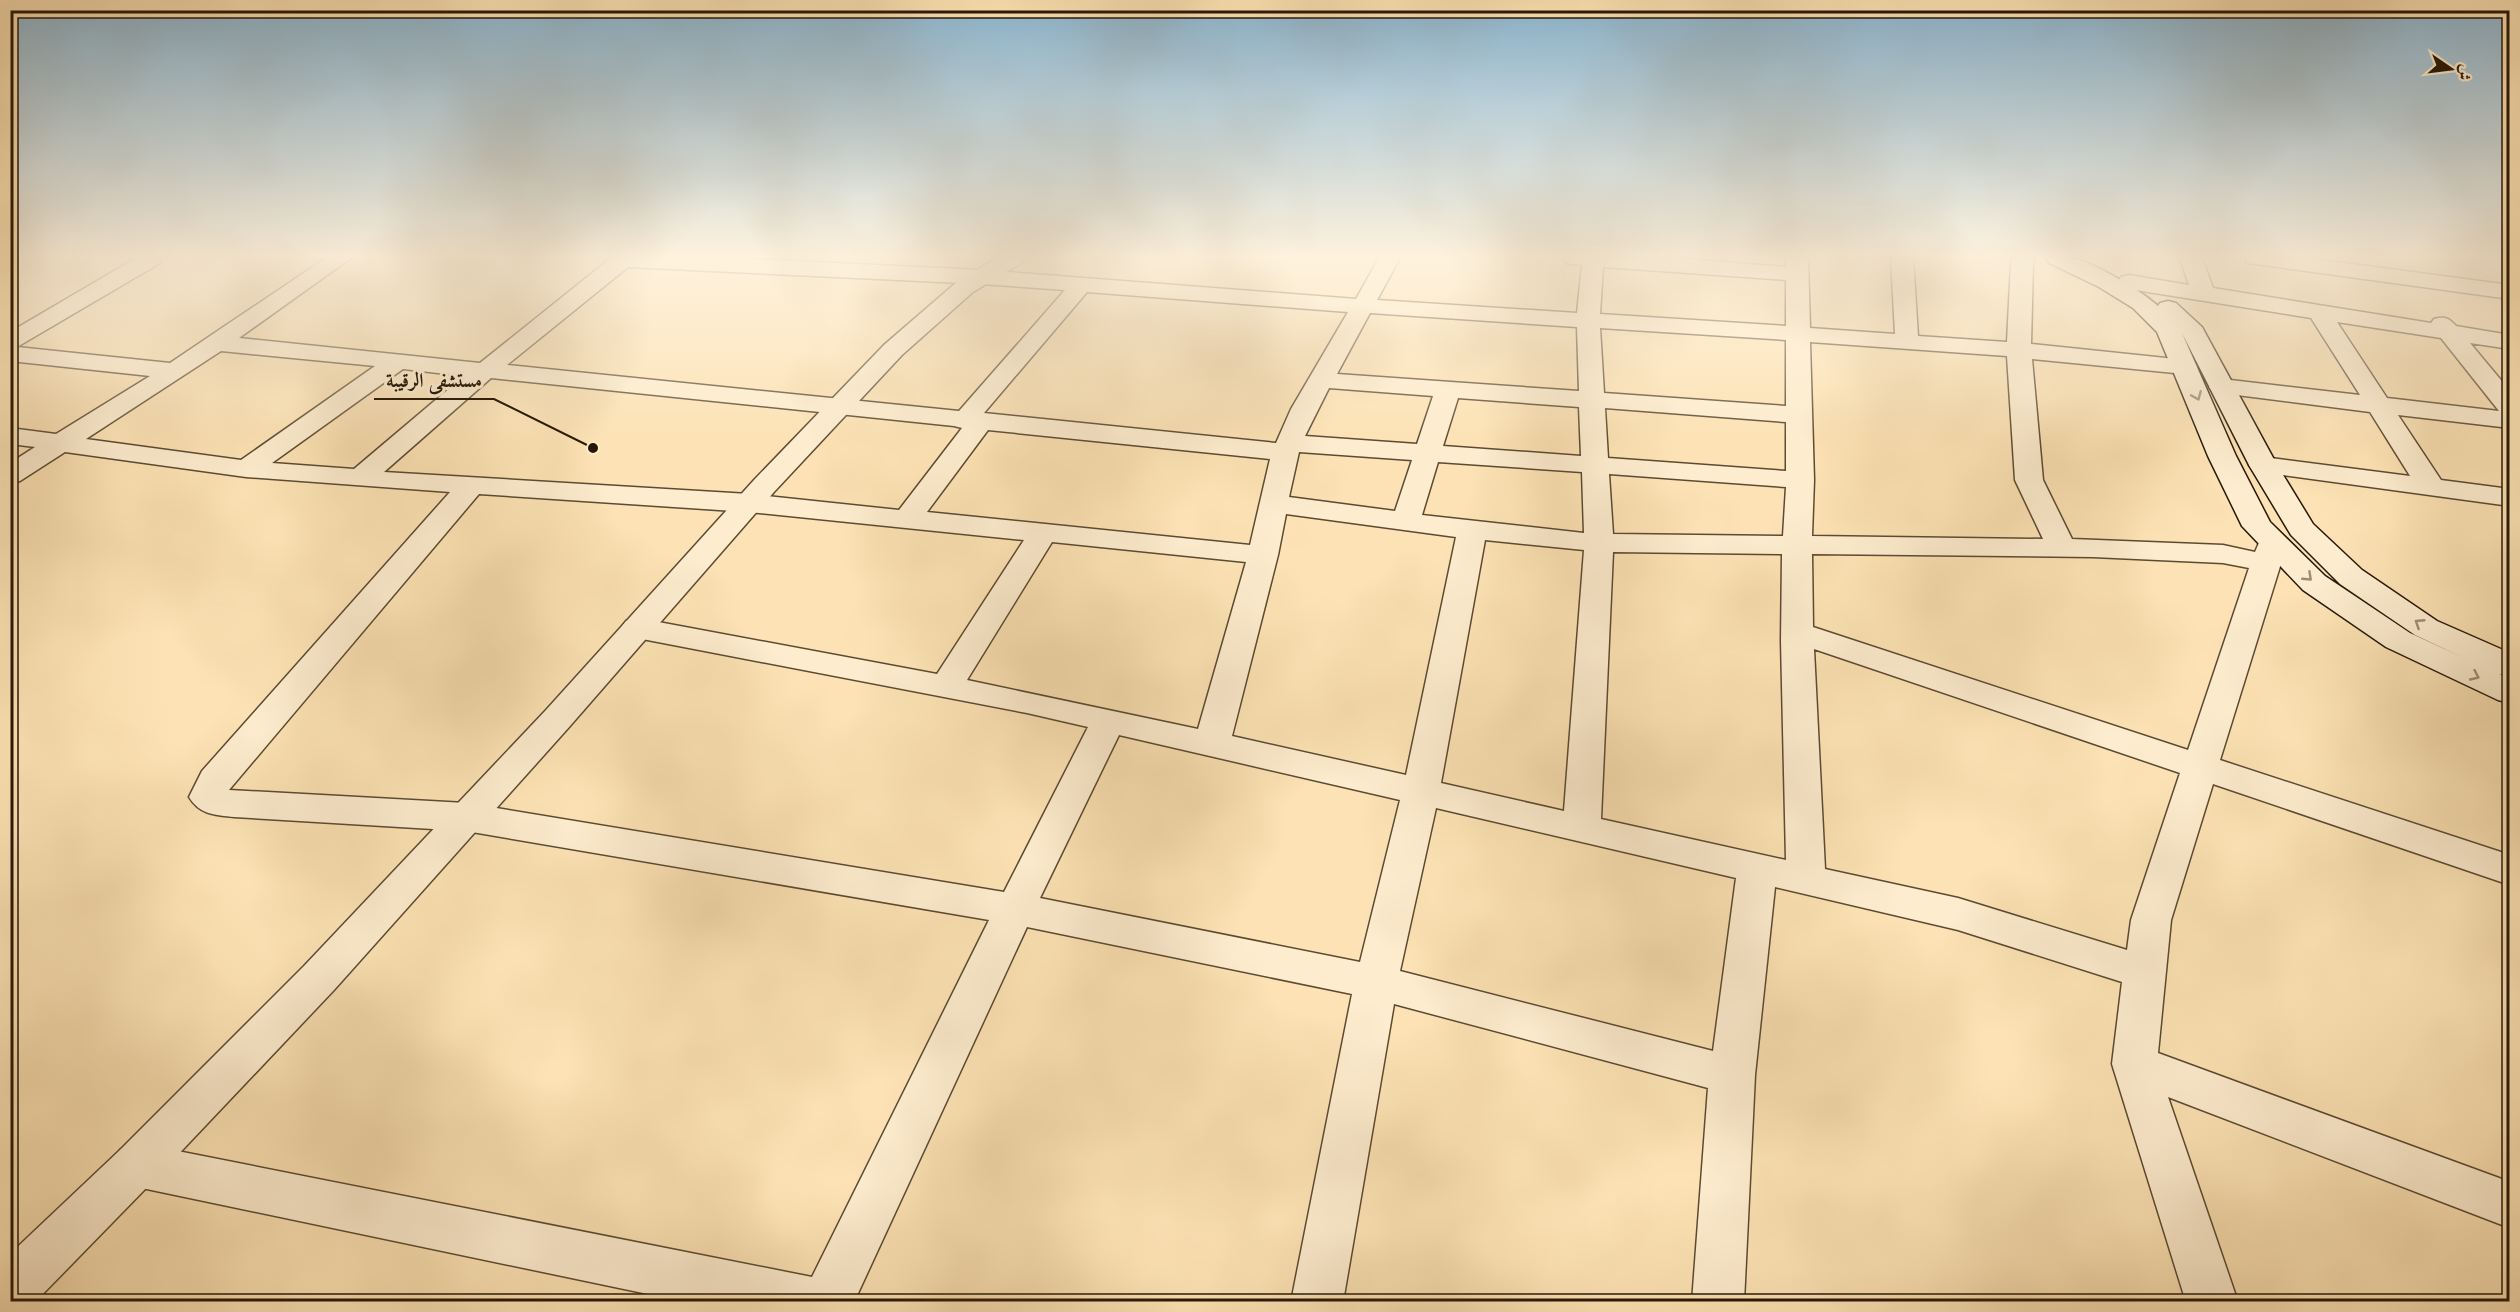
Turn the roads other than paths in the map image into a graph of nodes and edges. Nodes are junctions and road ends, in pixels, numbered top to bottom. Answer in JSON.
{"nodes":[{"id":1,"x":48,"y":319,"type":"edge"},
{"id":2,"x":251,"y":319,"type":"edge"},
{"id":3,"x":550,"y":319,"type":"edge"},
{"id":4,"x":928,"y":319,"type":"edge"},
{"id":5,"x":1053,"y":319,"type":"edge"},
{"id":6,"x":1355,"y":319,"type":"edge"},
{"id":7,"x":1576,"y":319,"type":"edge"},
{"id":8,"x":1797,"y":319,"type":"edge"},
{"id":9,"x":1906,"y":319,"type":"edge"},
{"id":10,"x":2020,"y":319,"type":"edge"},
{"id":11,"x":2158,"y":319,"type":"edge"},
{"id":12,"x":2180,"y":319,"type":"edge"},
{"id":13,"x":2324,"y":319,"type":"edge"},
{"id":14,"x":2362,"y":319,"type":"edge"},
{"id":15,"x":2438,"y":319,"type":"edge"},
{"id":16,"x":1588,"y":320,"type":"junction"},
{"id":17,"x":2448,"y":332,"type":"junction"},
{"id":18,"x":1797,"y":334,"type":"junction"},
{"id":19,"x":10,"y":342,"type":"edge"},
{"id":20,"x":1907,"y":342,"type":"junction"},
{"id":21,"x":2510,"y":342,"type":"edge"},
{"id":22,"x":216,"y":343,"type":"junction"},
{"id":23,"x":2019,"y":350,"type":"junction"},
{"id":24,"x":10,"y":354,"type":"edge"},
{"id":25,"x":397,"y":362,"type":"junction"},
{"id":26,"x":2185,"y":368,"type":"junction"},
{"id":27,"x":176,"y":371,"type":"junction"},
{"id":28,"x":485,"y":371,"type":"junction"},
{"id":29,"x":1321,"y":380,"type":"junction"},
{"id":30,"x":2222,"y":387,"type":"junction"},
{"id":31,"x":1448,"y":388,"type":"junction"},
{"id":32,"x":1591,"y":398,"type":"junction"},
{"id":33,"x":2380,"y":406,"type":"junction"},
{"id":34,"x":838,"y":408,"type":"junction"},
{"id":35,"x":2510,"y":408,"type":"edge"},
{"id":36,"x":1800,"y":415,"type":"junction"},
{"id":37,"x":2510,"y":420,"type":"edge"},
{"id":38,"x":972,"y":421,"type":"junction"},
{"id":39,"x":10,"y":436,"type":"edge"},
{"id":40,"x":62,"y":444,"type":"junction"},
{"id":41,"x":1286,"y":448,"type":"junction"},
{"id":42,"x":1427,"y":454,"type":"junction"},
{"id":43,"x":2263,"y":465,"type":"junction"},
{"id":44,"x":1595,"y":467,"type":"junction"},
{"id":45,"x":246,"y":469,"type":"junction"},
{"id":46,"x":10,"y":475,"type":"edge"},
{"id":47,"x":359,"y":478,"type":"junction"},
{"id":48,"x":1800,"y":480,"type":"junction"},
{"id":49,"x":472,"y":485,"type":"junction"},
{"id":50,"x":2431,"y":487,"type":"junction"},
{"id":51,"x":2510,"y":498,"type":"edge"},
{"id":52,"x":749,"y":503,"type":"junction"},
{"id":53,"x":1274,"y":504,"type":"junction"},
{"id":54,"x":907,"y":519,"type":"junction"},
{"id":55,"x":1406,"y":521,"type":"junction"},
{"id":56,"x":1472,"y":530,"type":"junction"},
{"id":57,"x":1043,"y":533,"type":"junction"},
{"id":58,"x":1599,"y":543,"type":"junction"},
{"id":59,"x":1797,"y":545,"type":"junction"},
{"id":60,"x":2062,"y":548,"type":"junction"},
{"id":61,"x":2269,"y":552,"type":"junction"},
{"id":62,"x":1263,"y":555,"type":"junction"},
{"id":63,"x":637,"y":628,"type":"junction"},
{"id":64,"x":1798,"y":633,"type":"junction"},
{"id":65,"x":2510,"y":666,"type":"edge"},
{"id":66,"x":946,"y":686,"type":"junction"},
{"id":67,"x":2510,"y":692,"type":"edge"},
{"id":68,"x":1109,"y":720,"type":"junction"},
{"id":69,"x":1212,"y":744,"type":"junction"},
{"id":70,"x":2200,"y":767,"type":"junction"},
{"id":71,"x":1421,"y":791,"type":"junction"},
{"id":72,"x":466,"y":817,"type":"junction"},
{"id":73,"x":1582,"y":828,"type":"junction"},
{"id":74,"x":1757,"y":868,"type":"junction"},
{"id":75,"x":2510,"y":870,"type":"edge"},
{"id":76,"x":1806,"y":879,"type":"junction"},
{"id":77,"x":1015,"y":909,"type":"junction"},
{"id":78,"x":2146,"y":974,"type":"junction"},
{"id":79,"x":1376,"y":982,"type":"junction"},
{"id":80,"x":2134,"y":1064,"type":"junction"},
{"id":81,"x":1732,"y":1075,"type":"junction"},
{"id":82,"x":137,"y":1165,"type":"junction"},
{"id":83,"x":2510,"y":1205,"type":"edge"},
{"id":84,"x":10,"y":1290,"type":"edge"},
{"id":85,"x":811,"y":1302,"type":"edge"},
{"id":86,"x":827,"y":1302,"type":"edge"},
{"id":87,"x":1317,"y":1302,"type":"edge"},
{"id":88,"x":1718,"y":1302,"type":"edge"},
{"id":89,"x":2211,"y":1302,"type":"edge"}],
"edges":[{"from":1,"to":19,"type":"street"},
{"from":2,"to":22,"type":"street"},
{"from":3,"to":28,"type":"street"},
{"from":4,"to":34,"type":"street"},
{"from":5,"to":38,"type":"street"},
{"from":6,"to":29,"type":"street"},
{"from":7,"to":16,"type":"street"},
{"from":8,"to":18,"type":"street"},
{"from":9,"to":20,"type":"street"},
{"from":10,"to":23,"type":"street"},
{"from":11,"to":26,"type":"street"},
{"from":12,"to":30,"type":"street"},
{"from":13,"to":33,"type":"street"},
{"from":14,"to":17,"type":"street"},
{"from":15,"to":17,"type":"street"},
{"from":16,"to":18,"type":"street"},
{"from":16,"to":32,"type":"street"},
{"from":17,"to":21,"type":"street"},
{"from":17,"to":35,"type":"street"},
{"from":18,"to":20,"type":"street"},
{"from":18,"to":36,"type":"street"},
{"from":20,"to":23,"type":"street"},
{"from":22,"to":25,"type":"street"},
{"from":22,"to":27,"type":"street"},
{"from":23,"to":26,"type":"street"},
{"from":23,"to":60,"type":"street"},
{"from":24,"to":27,"type":"street"},
{"from":25,"to":28,"type":"street"},
{"from":25,"to":45,"type":"street"},
{"from":26,"to":61,"type":"street","one_way":true},
{"from":27,"to":40,"type":"street"},
{"from":28,"to":34,"type":"street"},
{"from":28,"to":47,"type":"street"},
{"from":29,"to":31,"type":"street"},
{"from":29,"to":41,"type":"street"},
{"from":30,"to":33,"type":"street"},
{"from":30,"to":43,"type":"street"},
{"from":31,"to":32,"type":"street"},
{"from":31,"to":42,"type":"street"},
{"from":32,"to":36,"type":"street"},
{"from":32,"to":44,"type":"street"},
{"from":33,"to":37,"type":"street"},
{"from":33,"to":50,"type":"street"},
{"from":34,"to":38,"type":"street"},
{"from":34,"to":52,"type":"street"},
{"from":36,"to":48,"type":"street"},
{"from":38,"to":41,"type":"street"},
{"from":38,"to":54,"type":"street"},
{"from":39,"to":40,"type":"street"},
{"from":40,"to":45,"type":"street"},
{"from":40,"to":46,"type":"street"},
{"from":41,"to":42,"type":"street"},
{"from":41,"to":53,"type":"street"},
{"from":42,"to":44,"type":"street"},
{"from":42,"to":55,"type":"street"},
{"from":43,"to":50,"type":"street"},
{"from":65,"to":43,"type":"street","one_way":true},
{"from":44,"to":48,"type":"street"},
{"from":44,"to":58,"type":"street"},
{"from":45,"to":47,"type":"street"},
{"from":47,"to":49,"type":"street"},
{"from":48,"to":59,"type":"street"},
{"from":49,"to":52,"type":"street"},
{"from":49,"to":72,"type":"street"},
{"from":50,"to":51,"type":"street"},
{"from":52,"to":54,"type":"street"},
{"from":52,"to":63,"type":"street"},
{"from":53,"to":55,"type":"street"},
{"from":53,"to":62,"type":"street"},
{"from":54,"to":57,"type":"street"},
{"from":55,"to":56,"type":"street"},
{"from":56,"to":58,"type":"street"},
{"from":56,"to":71,"type":"street"},
{"from":57,"to":62,"type":"street"},
{"from":57,"to":66,"type":"street"},
{"from":58,"to":59,"type":"street"},
{"from":58,"to":73,"type":"street"},
{"from":59,"to":60,"type":"street"},
{"from":59,"to":64,"type":"street"},
{"from":60,"to":61,"type":"street"},
{"from":61,"to":67,"type":"street","one_way":true},
{"from":61,"to":70,"type":"street"},
{"from":62,"to":69,"type":"street"},
{"from":63,"to":66,"type":"street"},
{"from":63,"to":72,"type":"street"},
{"from":64,"to":70,"type":"street"},
{"from":64,"to":76,"type":"street"},
{"from":66,"to":68,"type":"street"},
{"from":68,"to":69,"type":"street"},
{"from":68,"to":77,"type":"street"},
{"from":69,"to":71,"type":"street"},
{"from":70,"to":75,"type":"street"},
{"from":70,"to":78,"type":"street"},
{"from":71,"to":73,"type":"street"},
{"from":71,"to":79,"type":"street"},
{"from":72,"to":77,"type":"street"},
{"from":72,"to":82,"type":"street"},
{"from":73,"to":74,"type":"street"},
{"from":74,"to":76,"type":"street"},
{"from":74,"to":81,"type":"street"},
{"from":76,"to":78,"type":"street"},
{"from":77,"to":79,"type":"street"},
{"from":77,"to":86,"type":"street"},
{"from":78,"to":80,"type":"street"},
{"from":79,"to":81,"type":"street"},
{"from":79,"to":87,"type":"street"},
{"from":80,"to":83,"type":"street"},
{"from":80,"to":89,"type":"street"},
{"from":81,"to":88,"type":"street"},
{"from":82,"to":84,"type":"street"},
{"from":82,"to":85,"type":"street"}]}
